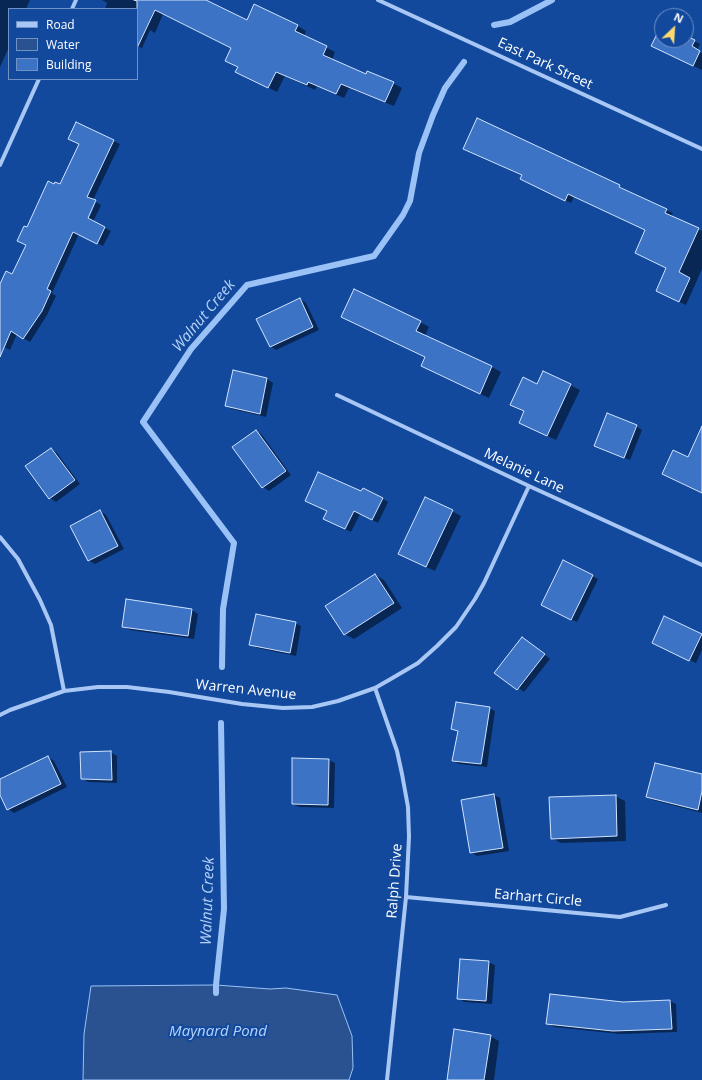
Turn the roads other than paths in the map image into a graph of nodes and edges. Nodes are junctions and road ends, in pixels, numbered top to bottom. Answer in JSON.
{"nodes":[{"id":1,"x":378,"y":0,"type":"edge"},
{"id":2,"x":40,"y":80,"type":"edge"},
{"id":3,"x":702,"y":149,"type":"edge"},
{"id":4,"x":2,"y":155,"type":"edge"},
{"id":5,"x":0,"y":165,"type":"edge"},
{"id":6,"x":337,"y":395,"type":"dead end"},
{"id":7,"x":529,"y":486,"type":"junction"},
{"id":8,"x":0,"y":537,"type":"edge"},
{"id":9,"x":702,"y":565,"type":"edge"},
{"id":10,"x":375,"y":688,"type":"junction"},
{"id":11,"x":64,"y":691,"type":"junction"},
{"id":12,"x":0,"y":715,"type":"edge"},
{"id":13,"x":406,"y":897,"type":"junction"},
{"id":14,"x":666,"y":905,"type":"dead end"},
{"id":15,"x":387,"y":1080,"type":"edge"}],
"edges":[{"from":1,"to":3,"type":"street","name":"East Park Street"},
{"from":2,"to":4,"type":"street"},
{"from":4,"to":5,"type":"street"},
{"from":6,"to":7,"type":"street","name":"Melanie Lane"},
{"from":7,"to":9,"type":"street","name":"Melanie Lane"},
{"from":7,"to":10,"type":"street","name":"Warren Avenue"},
{"from":8,"to":11,"type":"street"},
{"from":10,"to":11,"type":"street","name":"Warren Avenue"},
{"from":10,"to":13,"type":"street","name":"Ralph Drive"},
{"from":11,"to":12,"type":"street","name":"Warren Avenue"},
{"from":13,"to":14,"type":"street","name":"Earhart Circle"},
{"from":13,"to":15,"type":"street","name":"Ralph Drive"}]}
